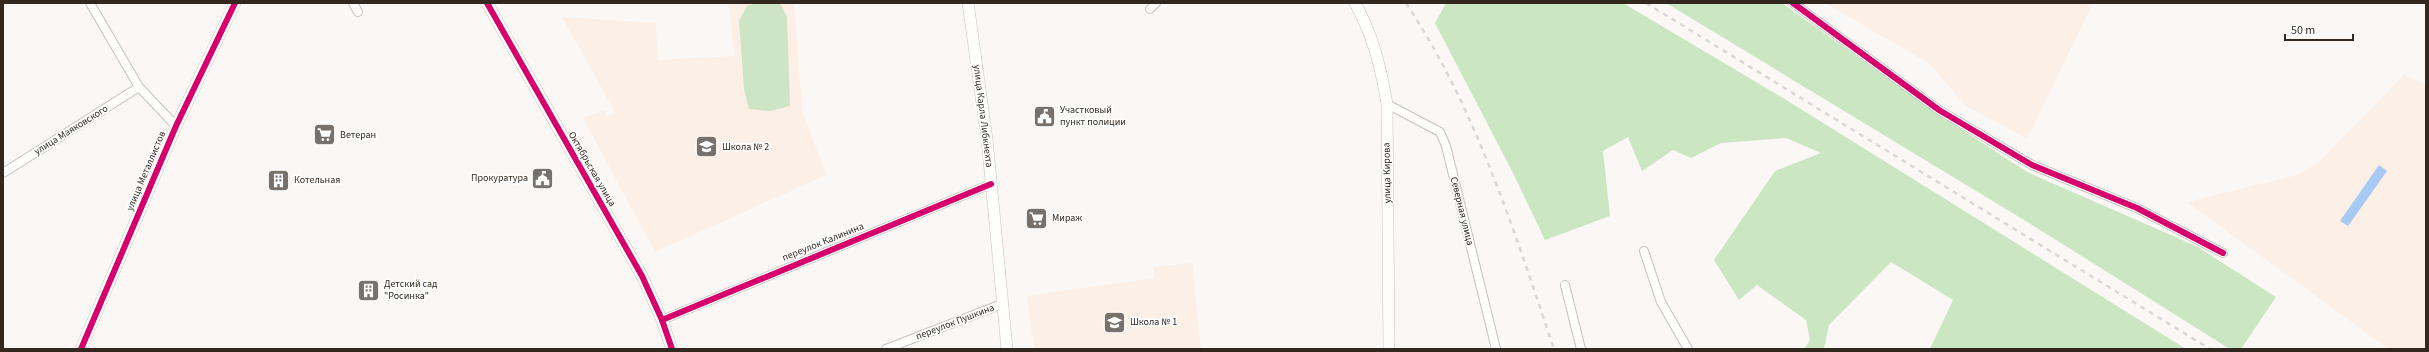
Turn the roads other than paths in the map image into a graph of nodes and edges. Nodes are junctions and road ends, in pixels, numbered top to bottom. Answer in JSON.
{"nodes":[{"id":1,"x":90,"y":3,"type":"edge"},
{"id":2,"x":235,"y":3,"type":"edge"},
{"id":3,"x":353,"y":3,"type":"edge"},
{"id":4,"x":487,"y":3,"type":"edge"},
{"id":5,"x":968,"y":3,"type":"edge"},
{"id":6,"x":1355,"y":3,"type":"edge"},
{"id":7,"x":1793,"y":3,"type":"edge"},
{"id":8,"x":358,"y":12,"type":"dead end"},
{"id":9,"x":139,"y":87,"type":"junction"},
{"id":10,"x":1387,"y":104,"type":"junction"},
{"id":11,"x":176,"y":126,"type":"junction"},
{"id":12,"x":3,"y":173,"type":"edge"},
{"id":13,"x":991,"y":184,"type":"junction"},
{"id":14,"x":1644,"y":251,"type":"dead end"},
{"id":15,"x":2223,"y":253,"type":"dead end"},
{"id":16,"x":1565,"y":285,"type":"dead end"},
{"id":17,"x":1002,"y":304,"type":"junction"},
{"id":18,"x":662,"y":320,"type":"junction"},
{"id":19,"x":81,"y":349,"type":"edge"},
{"id":20,"x":672,"y":349,"type":"edge"},
{"id":21,"x":886,"y":349,"type":"edge"},
{"id":22,"x":1007,"y":349,"type":"edge"},
{"id":23,"x":1390,"y":349,"type":"edge"},
{"id":24,"x":1496,"y":349,"type":"edge"},
{"id":25,"x":1581,"y":349,"type":"edge"},
{"id":26,"x":1688,"y":349,"type":"edge"}],
"edges":[{"from":1,"to":9,"type":"street"},
{"from":2,"to":11,"type":"street","name":"улица Металлистов"},
{"from":3,"to":8,"type":"street"},
{"from":4,"to":18,"type":"street","name":"Октябрьская улица"},
{"from":5,"to":13,"type":"street","name":"улица Карла Либкнехта"},
{"from":6,"to":10,"type":"street","name":"улица Кирова"},
{"from":7,"to":15,"type":"street"},
{"from":9,"to":11,"type":"street"},
{"from":9,"to":12,"type":"street","name":"улица Маяковского"},
{"from":10,"to":23,"type":"street","name":"улица Кирова"},
{"from":10,"to":24,"type":"street","name":"Северная улица"},
{"from":11,"to":19,"type":"street","name":"улица Металлистов"},
{"from":13,"to":17,"type":"street","name":"улица Карла Либкнехта"},
{"from":13,"to":18,"type":"street","name":"переулок Калинина"},
{"from":14,"to":26,"type":"street"},
{"from":16,"to":25,"type":"street"},
{"from":17,"to":21,"type":"street","name":"переулок Пушкина"},
{"from":17,"to":22,"type":"street","name":"улица Карла Либкнехта"},
{"from":18,"to":20,"type":"street","name":"Октябрьская улица"}]}
